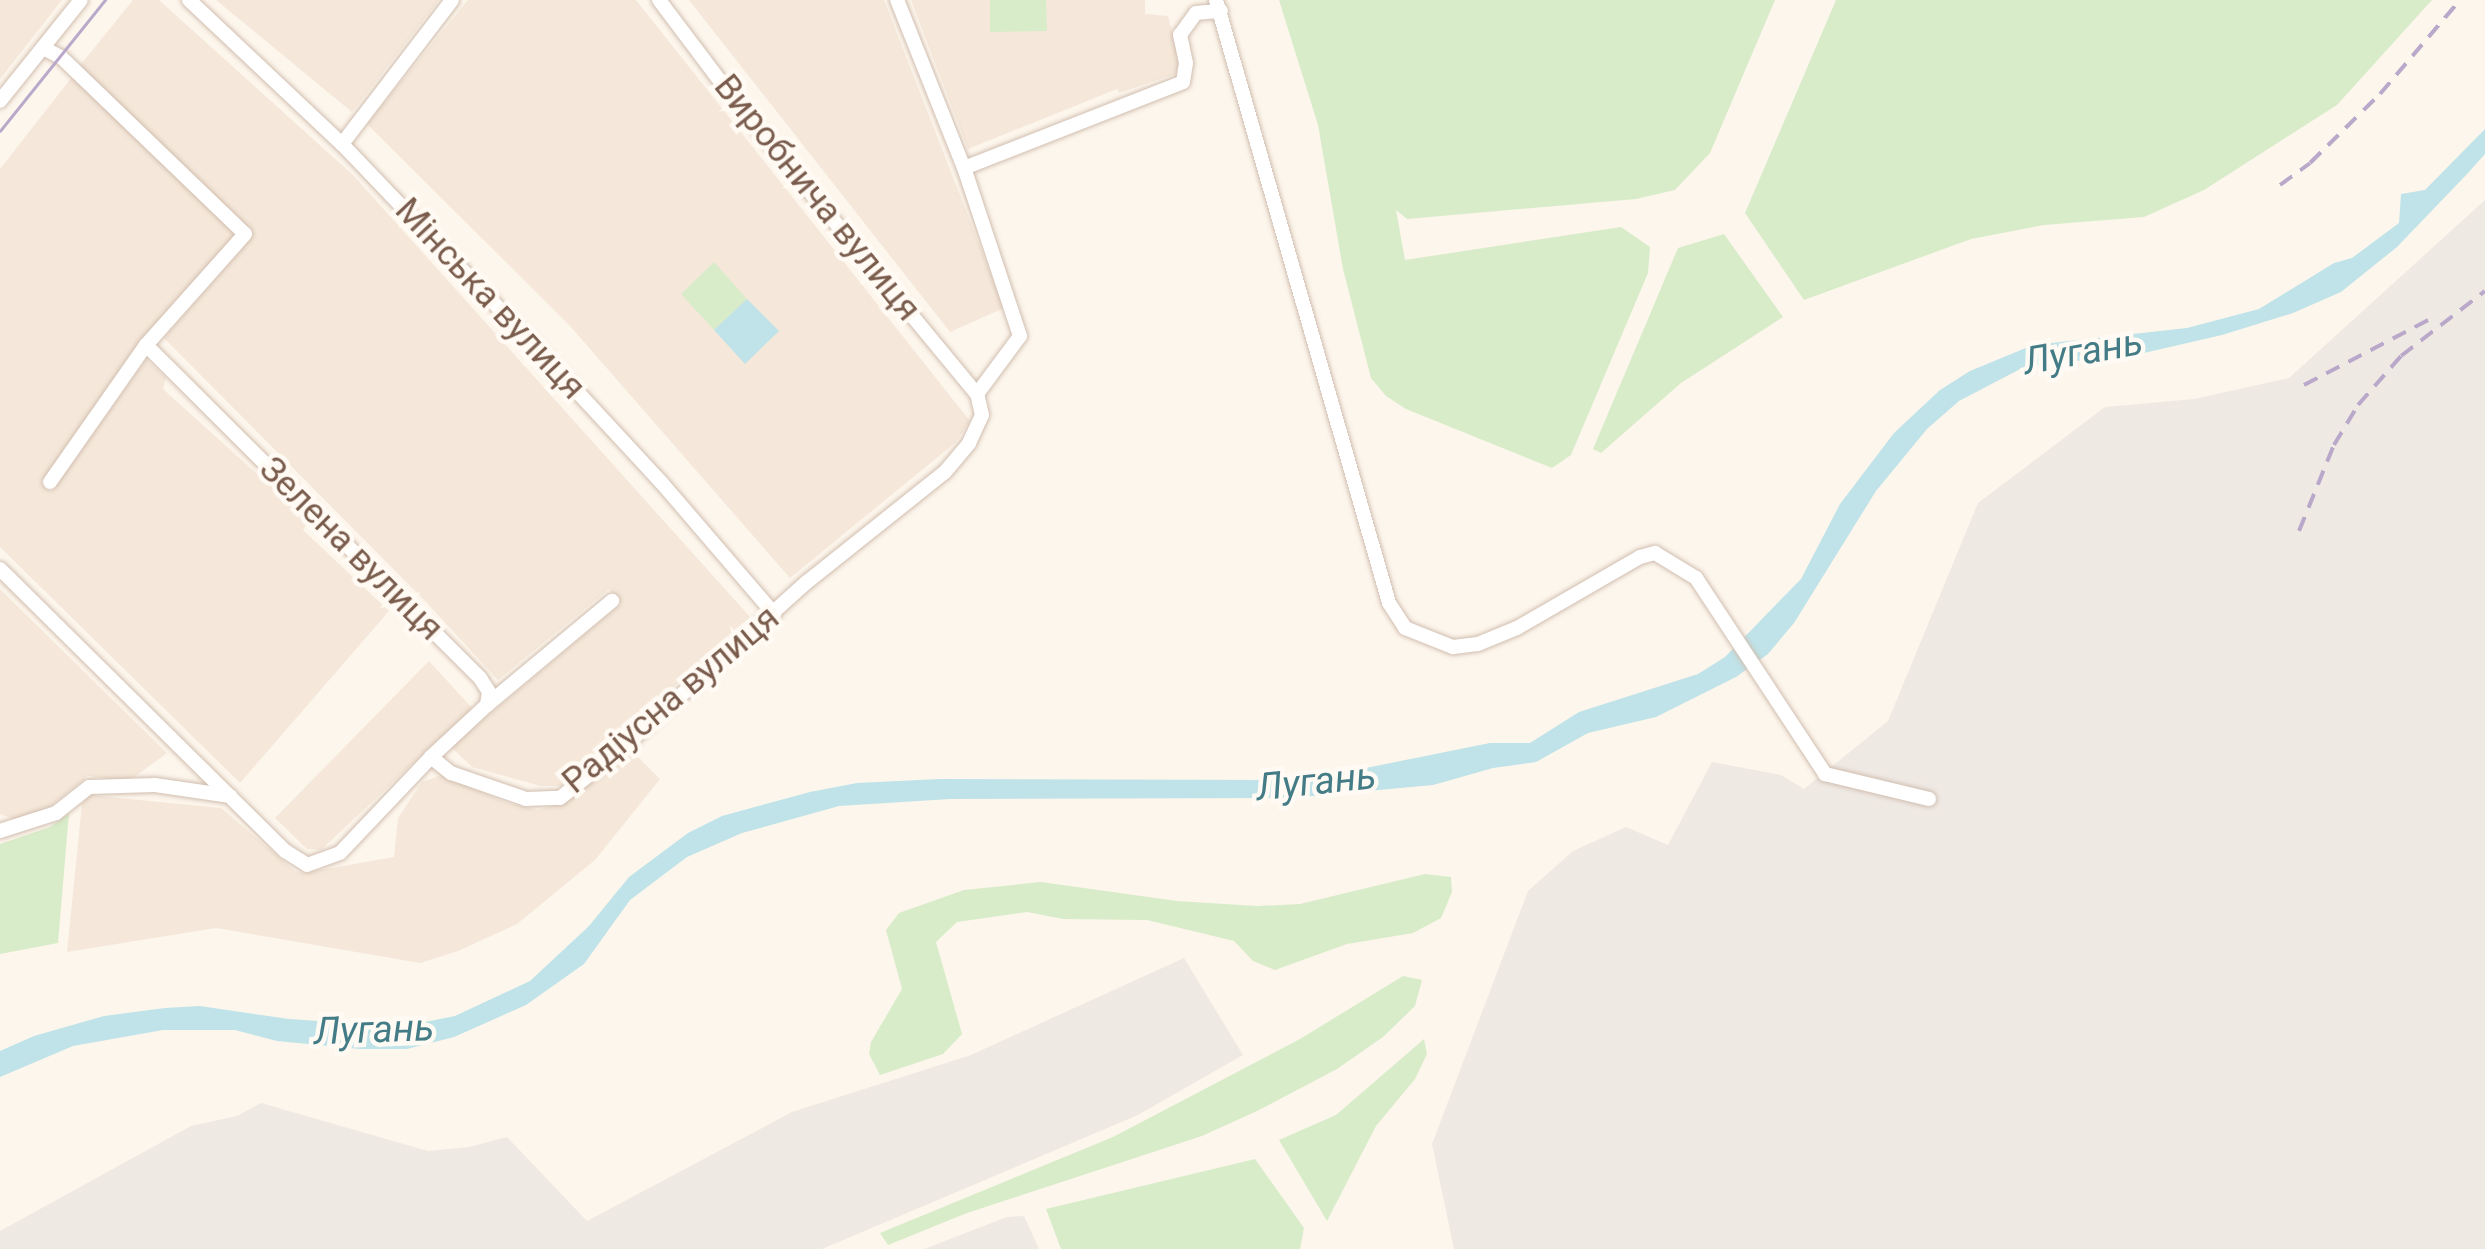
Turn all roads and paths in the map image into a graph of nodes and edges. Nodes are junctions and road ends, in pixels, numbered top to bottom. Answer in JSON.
{"nodes":[{"id":1,"x":81,"y":0,"type":"edge"},
{"id":2,"x":189,"y":0,"type":"edge"},
{"id":3,"x":452,"y":0,"type":"edge"},
{"id":4,"x":659,"y":0,"type":"edge"},
{"id":5,"x":897,"y":0,"type":"edge"},
{"id":6,"x":1219,"y":6,"type":"edge"},
{"id":7,"x":42,"y":48,"type":"junction"},
{"id":8,"x":0,"y":101,"type":"edge"},
{"id":9,"x":342,"y":144,"type":"junction"},
{"id":10,"x":964,"y":168,"type":"junction"},
{"id":11,"x":146,"y":345,"type":"junction"},
{"id":12,"x":977,"y":394,"type":"junction"},
{"id":13,"x":50,"y":482,"type":"dead end"},
{"id":14,"x":2,"y":574,"type":"edge"},
{"id":15,"x":612,"y":600,"type":"dead end"},
{"id":16,"x":774,"y":614,"type":"junction"},
{"id":17,"x":487,"y":705,"type":"junction"},
{"id":18,"x":431,"y":757,"type":"junction"},
{"id":19,"x":231,"y":796,"type":"junction"},
{"id":20,"x":1928,"y":799,"type":"dead end"},
{"id":21,"x":0,"y":832,"type":"edge"}],
"edges":[{"from":1,"to":7,"type":"street"},
{"from":2,"to":9,"type":"street","name":"Мінська вулиця"},
{"from":3,"to":9,"type":"street"},
{"from":4,"to":12,"type":"street","name":"Виробнича вулиця"},
{"from":5,"to":10,"type":"street"},
{"from":6,"to":10,"type":"street"},
{"from":6,"to":20,"type":"street"},
{"from":7,"to":8,"type":"street"},
{"from":7,"to":11,"type":"street"},
{"from":9,"to":16,"type":"street","name":"Мінська вулиця"},
{"from":10,"to":12,"type":"street","name":"Радіусна вулиця"},
{"from":11,"to":13,"type":"street"},
{"from":11,"to":17,"type":"street","name":"Зелена вулиця"},
{"from":12,"to":16,"type":"street","name":"Радіусна вулиця"},
{"from":14,"to":19,"type":"street"},
{"from":15,"to":17,"type":"street"},
{"from":16,"to":18,"type":"street","name":"Радіусна вулиця"},
{"from":17,"to":18,"type":"street"},
{"from":18,"to":19,"type":"street"},
{"from":19,"to":21,"type":"street"}]}
